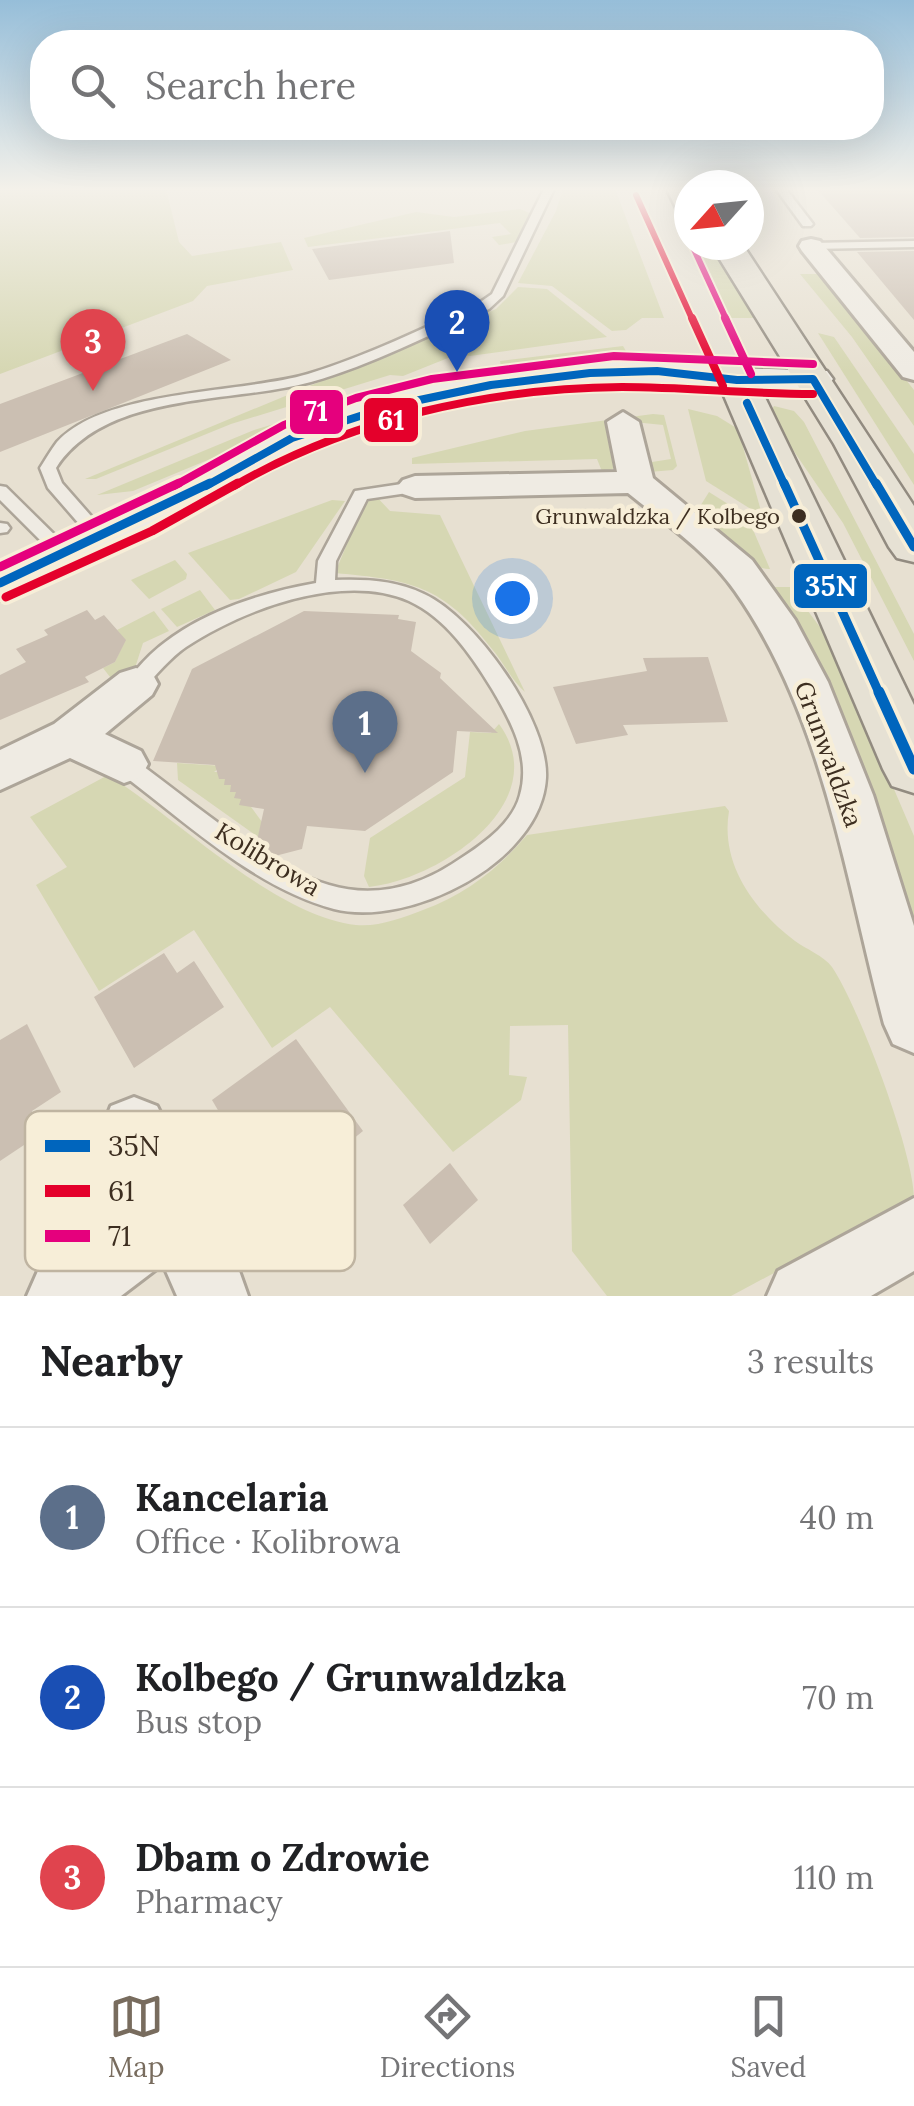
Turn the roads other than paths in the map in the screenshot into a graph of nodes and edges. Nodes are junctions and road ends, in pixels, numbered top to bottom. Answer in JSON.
{"nodes":[{"id":1,"x":520,"y":249,"type":"edge"},
{"id":2,"x":678,"y":249,"type":"edge"},
{"id":3,"x":820,"y":249,"type":"edge"},
{"id":4,"x":737,"y":260,"type":"edge"},
{"id":5,"x":914,"y":372,"type":"edge"},
{"id":6,"x":813,"y":379,"type":"junction"},
{"id":7,"x":737,"y":380,"type":"junction"},
{"id":8,"x":623,"y":422,"type":"dead end"},
{"id":9,"x":636,"y":482,"type":"junction"},
{"id":10,"x":415,"y":487,"type":"joint"},
{"id":11,"x":0,"y":492,"type":"edge"},
{"id":12,"x":82,"y":546,"type":"junction"},
{"id":13,"x":914,"y":547,"type":"edge"},
{"id":14,"x":0,"y":583,"type":"edge"},
{"id":15,"x":324,"y":587,"type":"junction"},
{"id":16,"x":136,"y":684,"type":"joint"},
{"id":17,"x":70,"y":737,"type":"junction"},
{"id":18,"x":124,"y":764,"type":"joint"},
{"id":19,"x":914,"y":769,"type":"edge"},
{"id":20,"x":0,"y":771,"type":"edge"},
{"id":21,"x":914,"y":1024,"type":"edge"},
{"id":22,"x":914,"y":1232,"type":"edge"},
{"id":23,"x":95,"y":1271,"type":"edge"},
{"id":24,"x":202,"y":1271,"type":"edge"},
{"id":25,"x":213,"y":1293,"type":"dead end"},
{"id":26,"x":62,"y":1296,"type":"edge"},
{"id":27,"x":803,"y":1296,"type":"edge"}],
"edges":[{"from":1,"to":12,"type":"lane"},
{"from":2,"to":7,"type":"main road"},
{"from":3,"to":5,"type":"street"},
{"from":4,"to":6,"type":"main road"},
{"from":6,"to":7,"type":"main road"},
{"from":6,"to":13,"type":"main road"},
{"from":7,"to":12,"type":"main road"},
{"from":7,"to":19,"type":"main road"},
{"from":8,"to":9,"type":"street"},
{"from":9,"to":10,"type":"street"},
{"from":9,"to":21,"type":"street","name":"Grunwaldzka"},
{"from":10,"to":15,"type":"lane"},
{"from":11,"to":12,"type":"lane"},
{"from":12,"to":14,"type":"main road"},
{"from":15,"to":16,"type":"lane","name":"Kolibrowa"},
{"from":15,"to":18,"type":"lane","name":"Kolibrowa"},
{"from":16,"to":17,"type":"street","name":"Kolibrowa"},
{"from":17,"to":18,"type":"street","name":"Kolibrowa"},
{"from":17,"to":20,"type":"street","name":"Kolibrowa"},
{"from":22,"to":27,"type":"street"},
{"from":23,"to":26,"type":"street"},
{"from":24,"to":25,"type":"street"}]}
